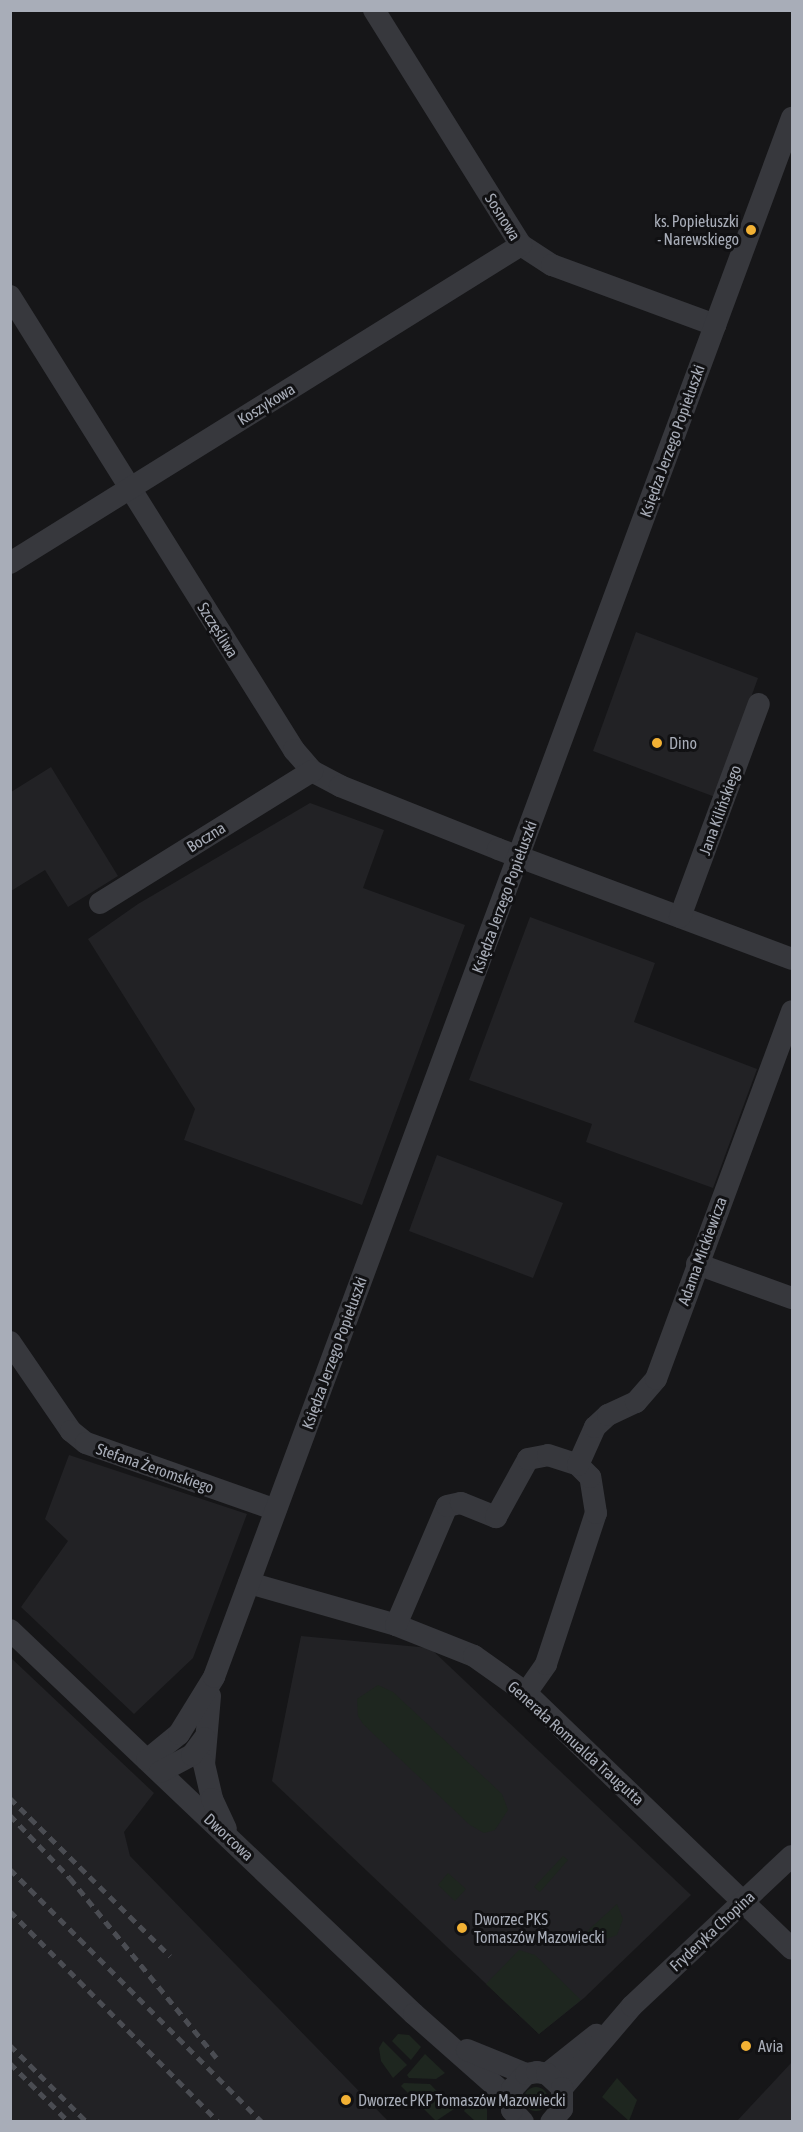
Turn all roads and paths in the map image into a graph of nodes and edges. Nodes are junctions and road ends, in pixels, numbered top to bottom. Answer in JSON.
{"nodes":[{"id":1,"x":374,"y":10,"type":"edge"},
{"id":2,"x":792,"y":118,"type":"edge"},
{"id":3,"x":521,"y":245,"type":"junction"},
{"id":4,"x":10,"y":296,"type":"edge"},
{"id":5,"x":714,"y":325,"type":"junction"},
{"id":6,"x":129,"y":489,"type":"junction"},
{"id":7,"x":10,"y":563,"type":"edge"},
{"id":8,"x":759,"y":704,"type":"dead end"},
{"id":9,"x":312,"y":771,"type":"junction"},
{"id":10,"x":519,"y":857,"type":"junction"},
{"id":11,"x":100,"y":903,"type":"dead end"},
{"id":12,"x":680,"y":917,"type":"junction"},
{"id":13,"x":792,"y":959,"type":"edge"},
{"id":14,"x":792,"y":1011,"type":"edge"},
{"id":15,"x":697,"y":1264,"type":"junction"},
{"id":16,"x":792,"y":1298,"type":"edge"},
{"id":17,"x":10,"y":1342,"type":"edge"},
{"id":18,"x":578,"y":1465,"type":"junction"},
{"id":19,"x":276,"y":1510,"type":"junction"},
{"id":20,"x":249,"y":1583,"type":"junction"},
{"id":21,"x":396,"y":1625,"type":"junction"},
{"id":22,"x":10,"y":1630,"type":"edge"},
{"id":23,"x":214,"y":1677,"type":"junction"},
{"id":24,"x":526,"y":1693,"type":"junction"},
{"id":25,"x":205,"y":1738,"type":"junction"},
{"id":26,"x":154,"y":1766,"type":"junction"},
{"id":27,"x":230,"y":1839,"type":"junction"},
{"id":28,"x":792,"y":1856,"type":"edge"},
{"id":29,"x":743,"y":1901,"type":"junction"},
{"id":30,"x":792,"y":1949,"type":"edge"},
{"id":31,"x":449,"y":2043,"type":"junction"},
{"id":32,"x":552,"y":2098,"type":"edge"},
{"id":33,"x":510,"y":2100,"type":"junction"},
{"id":34,"x":523,"y":2121,"type":"edge"}],
"edges":[{"from":1,"to":3,"type":"street","name":"Sosnowa"},
{"from":2,"to":5,"type":"street","name":"Księdza Jerzego Popiełuszki"},
{"from":3,"to":5,"type":"street","name":"Sosnowa"},
{"from":3,"to":6,"type":"street","name":"Koszykowa"},
{"from":4,"to":6,"type":"street","name":"Szczęśliwa"},
{"from":5,"to":10,"type":"street","name":"Księdza Jerzego Popiełuszki"},
{"from":6,"to":7,"type":"street","name":"Koszykowa"},
{"from":6,"to":9,"type":"street","name":"Szczęśliwa"},
{"from":8,"to":12,"type":"street","name":"Jana Kilińskiego"},
{"from":9,"to":10,"type":"street","name":"Szczęśliwa"},
{"from":9,"to":11,"type":"street","name":"Boczna"},
{"from":10,"to":12,"type":"street"},
{"from":10,"to":19,"type":"street","name":"Księdza Jerzego Popiełuszki"},
{"from":12,"to":13,"type":"street"},
{"from":14,"to":15,"type":"street","name":"Adama Mickiewicza"},
{"from":15,"to":16,"type":"street"},
{"from":15,"to":18,"type":"street","name":"Adama Mickiewicza"},
{"from":17,"to":19,"type":"street","name":"Stefana Żeromskiego"},
{"from":18,"to":21,"type":"street"},
{"from":18,"to":24,"type":"street"},
{"from":19,"to":20,"type":"street","name":"Księdza Jerzego Popiełuszki"},
{"from":20,"to":21,"type":"street","name":"Generała Romualda Traugutta"},
{"from":20,"to":23,"type":"street","name":"Księdza Jerzego Popiełuszki"},
{"from":21,"to":24,"type":"street","name":"Generała Romualda Traugutta"},
{"from":22,"to":26,"type":"street","name":"Dworcowa"},
{"from":23,"to":25,"type":"street","name":"Księdza Jerzego Popiełuszki"},
{"from":23,"to":26,"type":"street","name":"Księdza Jerzego Popiełuszki"},
{"from":24,"to":29,"type":"street","name":"Generała Romualda Traugutta"},
{"from":25,"to":26,"type":"street"},
{"from":25,"to":27,"type":"street","name":"Księdza Jerzego Popiełuszki"},
{"from":26,"to":27,"type":"street","name":"Dworcowa"},
{"from":27,"to":31,"type":"street","name":"Dworcowa"},
{"from":28,"to":29,"type":"street","name":"Fryderyka Chopina"},
{"from":29,"to":30,"type":"street","name":"Generała Romualda Traugutta"},
{"from":29,"to":32,"type":"street","name":"Fryderyka Chopina"},
{"from":31,"to":32,"type":"street","name":"Dworcowa"},
{"from":31,"to":33,"type":"street","name":"Dworcowa"},
{"from":32,"to":33,"type":"street","name":"Fryderyka Chopina"},
{"from":33,"to":34,"type":"street","name":"Dworcowa"}]}
